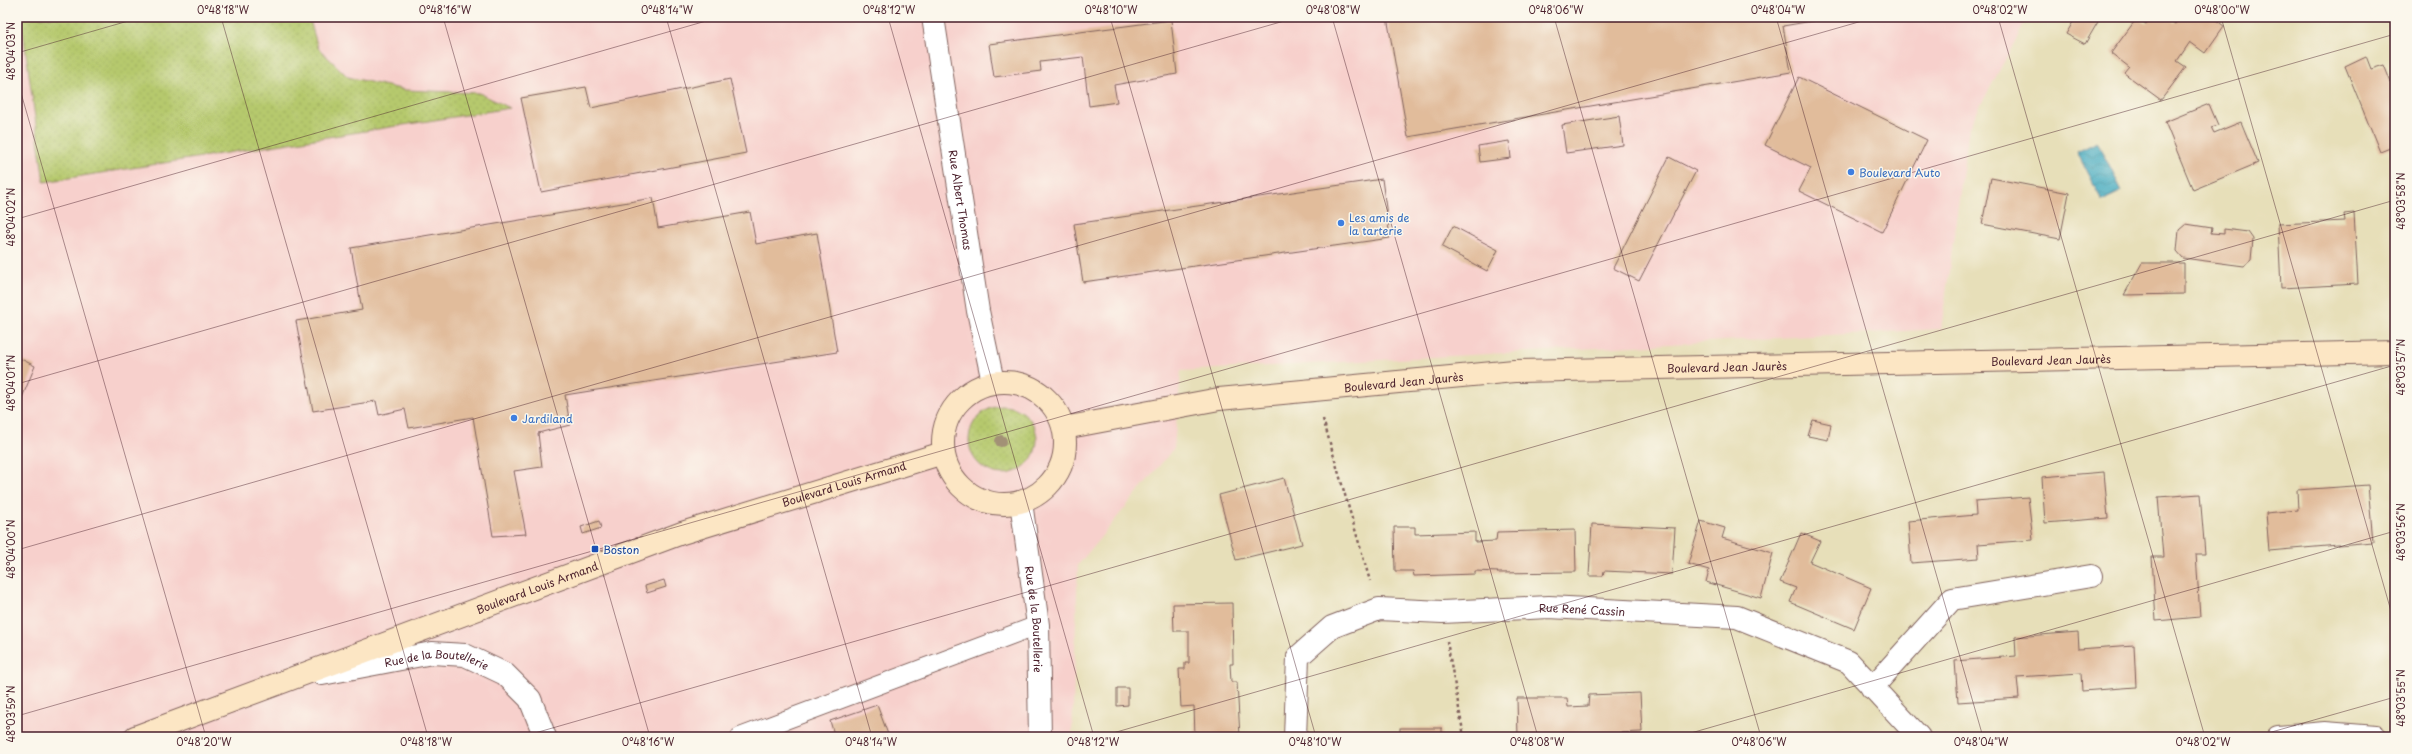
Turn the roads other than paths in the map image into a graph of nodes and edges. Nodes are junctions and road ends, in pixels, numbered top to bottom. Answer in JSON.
{"nodes":[{"id":1,"x":933,"y":17,"type":"edge"},
{"id":2,"x":2395,"y":352,"type":"edge"},
{"id":3,"x":993,"y":382,"type":"junction"},
{"id":4,"x":1064,"y":428,"type":"junction"},
{"id":5,"x":943,"y":453,"type":"junction"},
{"id":6,"x":1021,"y":502,"type":"junction"},
{"id":7,"x":2091,"y":576,"type":"dead end"},
{"id":8,"x":1038,"y":625,"type":"junction"},
{"id":9,"x":291,"y":680,"type":"junction"},
{"id":10,"x":1872,"y":688,"type":"junction"},
{"id":11,"x":135,"y":737,"type":"edge"},
{"id":12,"x":545,"y":737,"type":"edge"},
{"id":13,"x":740,"y":737,"type":"edge"},
{"id":14,"x":1040,"y":737,"type":"edge"},
{"id":15,"x":1295,"y":737,"type":"edge"},
{"id":16,"x":1919,"y":737,"type":"edge"},
{"id":17,"x":2278,"y":737,"type":"edge"},
{"id":18,"x":2376,"y":737,"type":"edge"}],
"edges":[{"from":1,"to":3,"type":"street","name":"Rue Albert Thomas"},
{"from":2,"to":4,"type":"main road","name":"Boulevard Jean Jaurès"},
{"from":3,"to":4,"type":"main road"},
{"from":3,"to":5,"type":"main road"},
{"from":4,"to":6,"type":"main road"},
{"from":5,"to":6,"type":"main road"},
{"from":5,"to":9,"type":"main road","name":"Boulevard Louis Armand"},
{"from":6,"to":8,"type":"street","name":"Rue de la Boutellerie"},
{"from":7,"to":10,"type":"street"},
{"from":8,"to":13,"type":"lane"},
{"from":8,"to":14,"type":"street","name":"Rue de la Boutellerie"},
{"from":9,"to":11,"type":"main road","name":"Boulevard Louis Armand"},
{"from":9,"to":12,"type":"street","name":"Rue de la Boutellerie"},
{"from":10,"to":15,"type":"street","name":"Rue René Cassin"},
{"from":10,"to":16,"type":"street","name":"Rue René Cassin"},
{"from":17,"to":18,"type":"street"}]}
